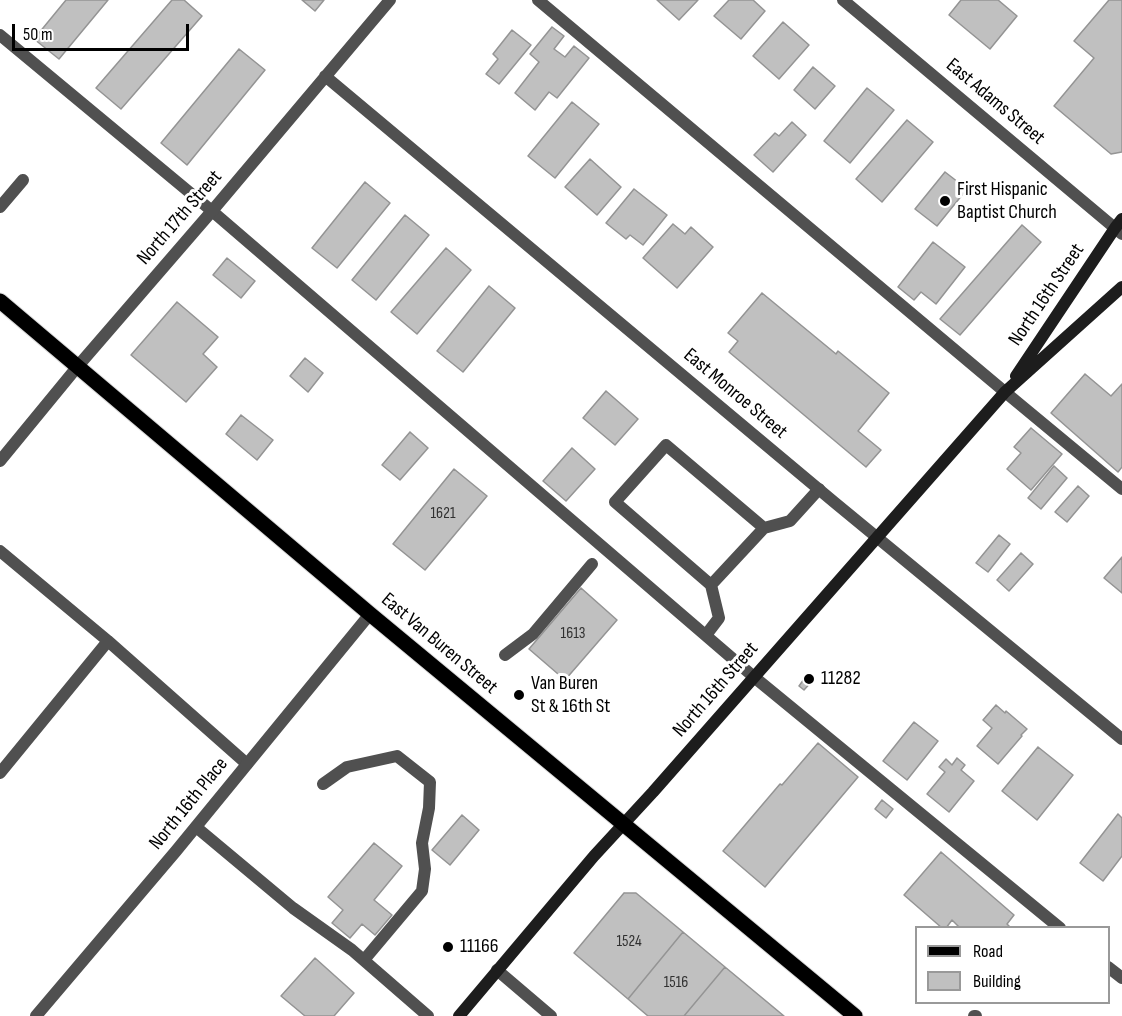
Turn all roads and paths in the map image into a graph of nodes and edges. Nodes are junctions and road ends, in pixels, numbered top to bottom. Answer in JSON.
{"nodes":[{"id":1,"x":390,"y":0,"type":"edge"},
{"id":2,"x":538,"y":0,"type":"edge"},
{"id":3,"x":843,"y":0,"type":"edge"},
{"id":4,"x":0,"y":35,"type":"edge"},
{"id":5,"x":325,"y":76,"type":"junction"},
{"id":6,"x":23,"y":180,"type":"dead end"},
{"id":7,"x":0,"y":207,"type":"edge"},
{"id":8,"x":212,"y":211,"type":"junction"},
{"id":9,"x":1120,"y":227,"type":"edge"},
{"id":10,"x":1122,"y":287,"type":"edge"},
{"id":11,"x":0,"y":301,"type":"edge"},
{"id":12,"x":78,"y":366,"type":"junction"},
{"id":13,"x":1005,"y":392,"type":"junction"},
{"id":14,"x":0,"y":461,"type":"edge"},
{"id":15,"x":819,"y":489,"type":"junction"},
{"id":16,"x":1122,"y":489,"type":"edge"},
{"id":17,"x":764,"y":528,"type":"junction"},
{"id":18,"x":877,"y":537,"type":"junction"},
{"id":19,"x":0,"y":551,"type":"edge"},
{"id":20,"x":592,"y":564,"type":"dead end"},
{"id":21,"x":711,"y":585,"type":"junction"},
{"id":22,"x":370,"y":614,"type":"junction"},
{"id":23,"x":706,"y":635,"type":"junction"},
{"id":24,"x":108,"y":641,"type":"junction"},
{"id":25,"x":505,"y":655,"type":"dead end"},
{"id":26,"x":754,"y":677,"type":"junction"},
{"id":27,"x":1122,"y":739,"type":"edge"},
{"id":28,"x":247,"y":764,"type":"junction"},
{"id":29,"x":0,"y":773,"type":"edge"},
{"id":30,"x":323,"y":784,"type":"dead end"},
{"id":31,"x":623,"y":824,"type":"junction"},
{"id":32,"x":196,"y":827,"type":"junction"},
{"id":33,"x":1059,"y":926,"type":"edge"},
{"id":34,"x":364,"y":960,"type":"junction"},
{"id":35,"x":1110,"y":969,"type":"edge"},
{"id":36,"x":497,"y":970,"type":"junction"},
{"id":37,"x":1122,"y":978,"type":"edge"},
{"id":38,"x":36,"y":1016,"type":"edge"},
{"id":39,"x":428,"y":1016,"type":"edge"},
{"id":40,"x":459,"y":1016,"type":"edge"},
{"id":41,"x":551,"y":1016,"type":"edge"},
{"id":42,"x":855,"y":1016,"type":"edge"}],
"edges":[{"from":1,"to":5,"type":"street","name":"North 17th Street"},
{"from":2,"to":13,"type":"street"},
{"from":3,"to":9,"type":"street","name":"East Adams Street"},
{"from":4,"to":8,"type":"street"},
{"from":5,"to":8,"type":"street","name":"North 17th Street"},
{"from":5,"to":15,"type":"street","name":"East Monroe Street"},
{"from":6,"to":7,"type":"street"},
{"from":8,"to":12,"type":"street","name":"North 17th Street"},
{"from":8,"to":23,"type":"street"},
{"from":9,"to":13,"type":"main road","name":"North 16th Street"},
{"from":10,"to":13,"type":"main road","name":"North 16th Street"},
{"from":11,"to":12,"type":"main road","name":"East Van Buren Street"},
{"from":12,"to":14,"type":"street","name":"North 17th Street"},
{"from":12,"to":22,"type":"main road","name":"East Van Buren Street"},
{"from":13,"to":16,"type":"street"},
{"from":13,"to":18,"type":"main road","name":"North 16th Street"},
{"from":15,"to":17,"type":"street"},
{"from":15,"to":18,"type":"street","name":"East Monroe Street"},
{"from":17,"to":21,"type":"street"},
{"from":17,"to":21,"type":"street"},
{"from":18,"to":26,"type":"main road","name":"North 16th Street"},
{"from":18,"to":27,"type":"street","name":"East Monroe Street"},
{"from":19,"to":24,"type":"street"},
{"from":20,"to":25,"type":"street"},
{"from":21,"to":23,"type":"street"},
{"from":22,"to":28,"type":"street","name":"North 16th Place"},
{"from":22,"to":31,"type":"main road","name":"East Van Buren Street"},
{"from":23,"to":26,"type":"street"},
{"from":24,"to":28,"type":"street"},
{"from":24,"to":29,"type":"street"},
{"from":26,"to":31,"type":"main road","name":"North 16th Street"},
{"from":26,"to":33,"type":"street"},
{"from":28,"to":32,"type":"street","name":"North 16th Place"},
{"from":30,"to":34,"type":"street"},
{"from":31,"to":36,"type":"main road","name":"North 16th Street"},
{"from":31,"to":42,"type":"main road","name":"East Van Buren Street"},
{"from":32,"to":34,"type":"street"},
{"from":32,"to":38,"type":"street","name":"North 16th Place"},
{"from":34,"to":39,"type":"street"},
{"from":35,"to":37,"type":"street"},
{"from":36,"to":40,"type":"main road","name":"North 16th Street"},
{"from":36,"to":41,"type":"street"}]}
